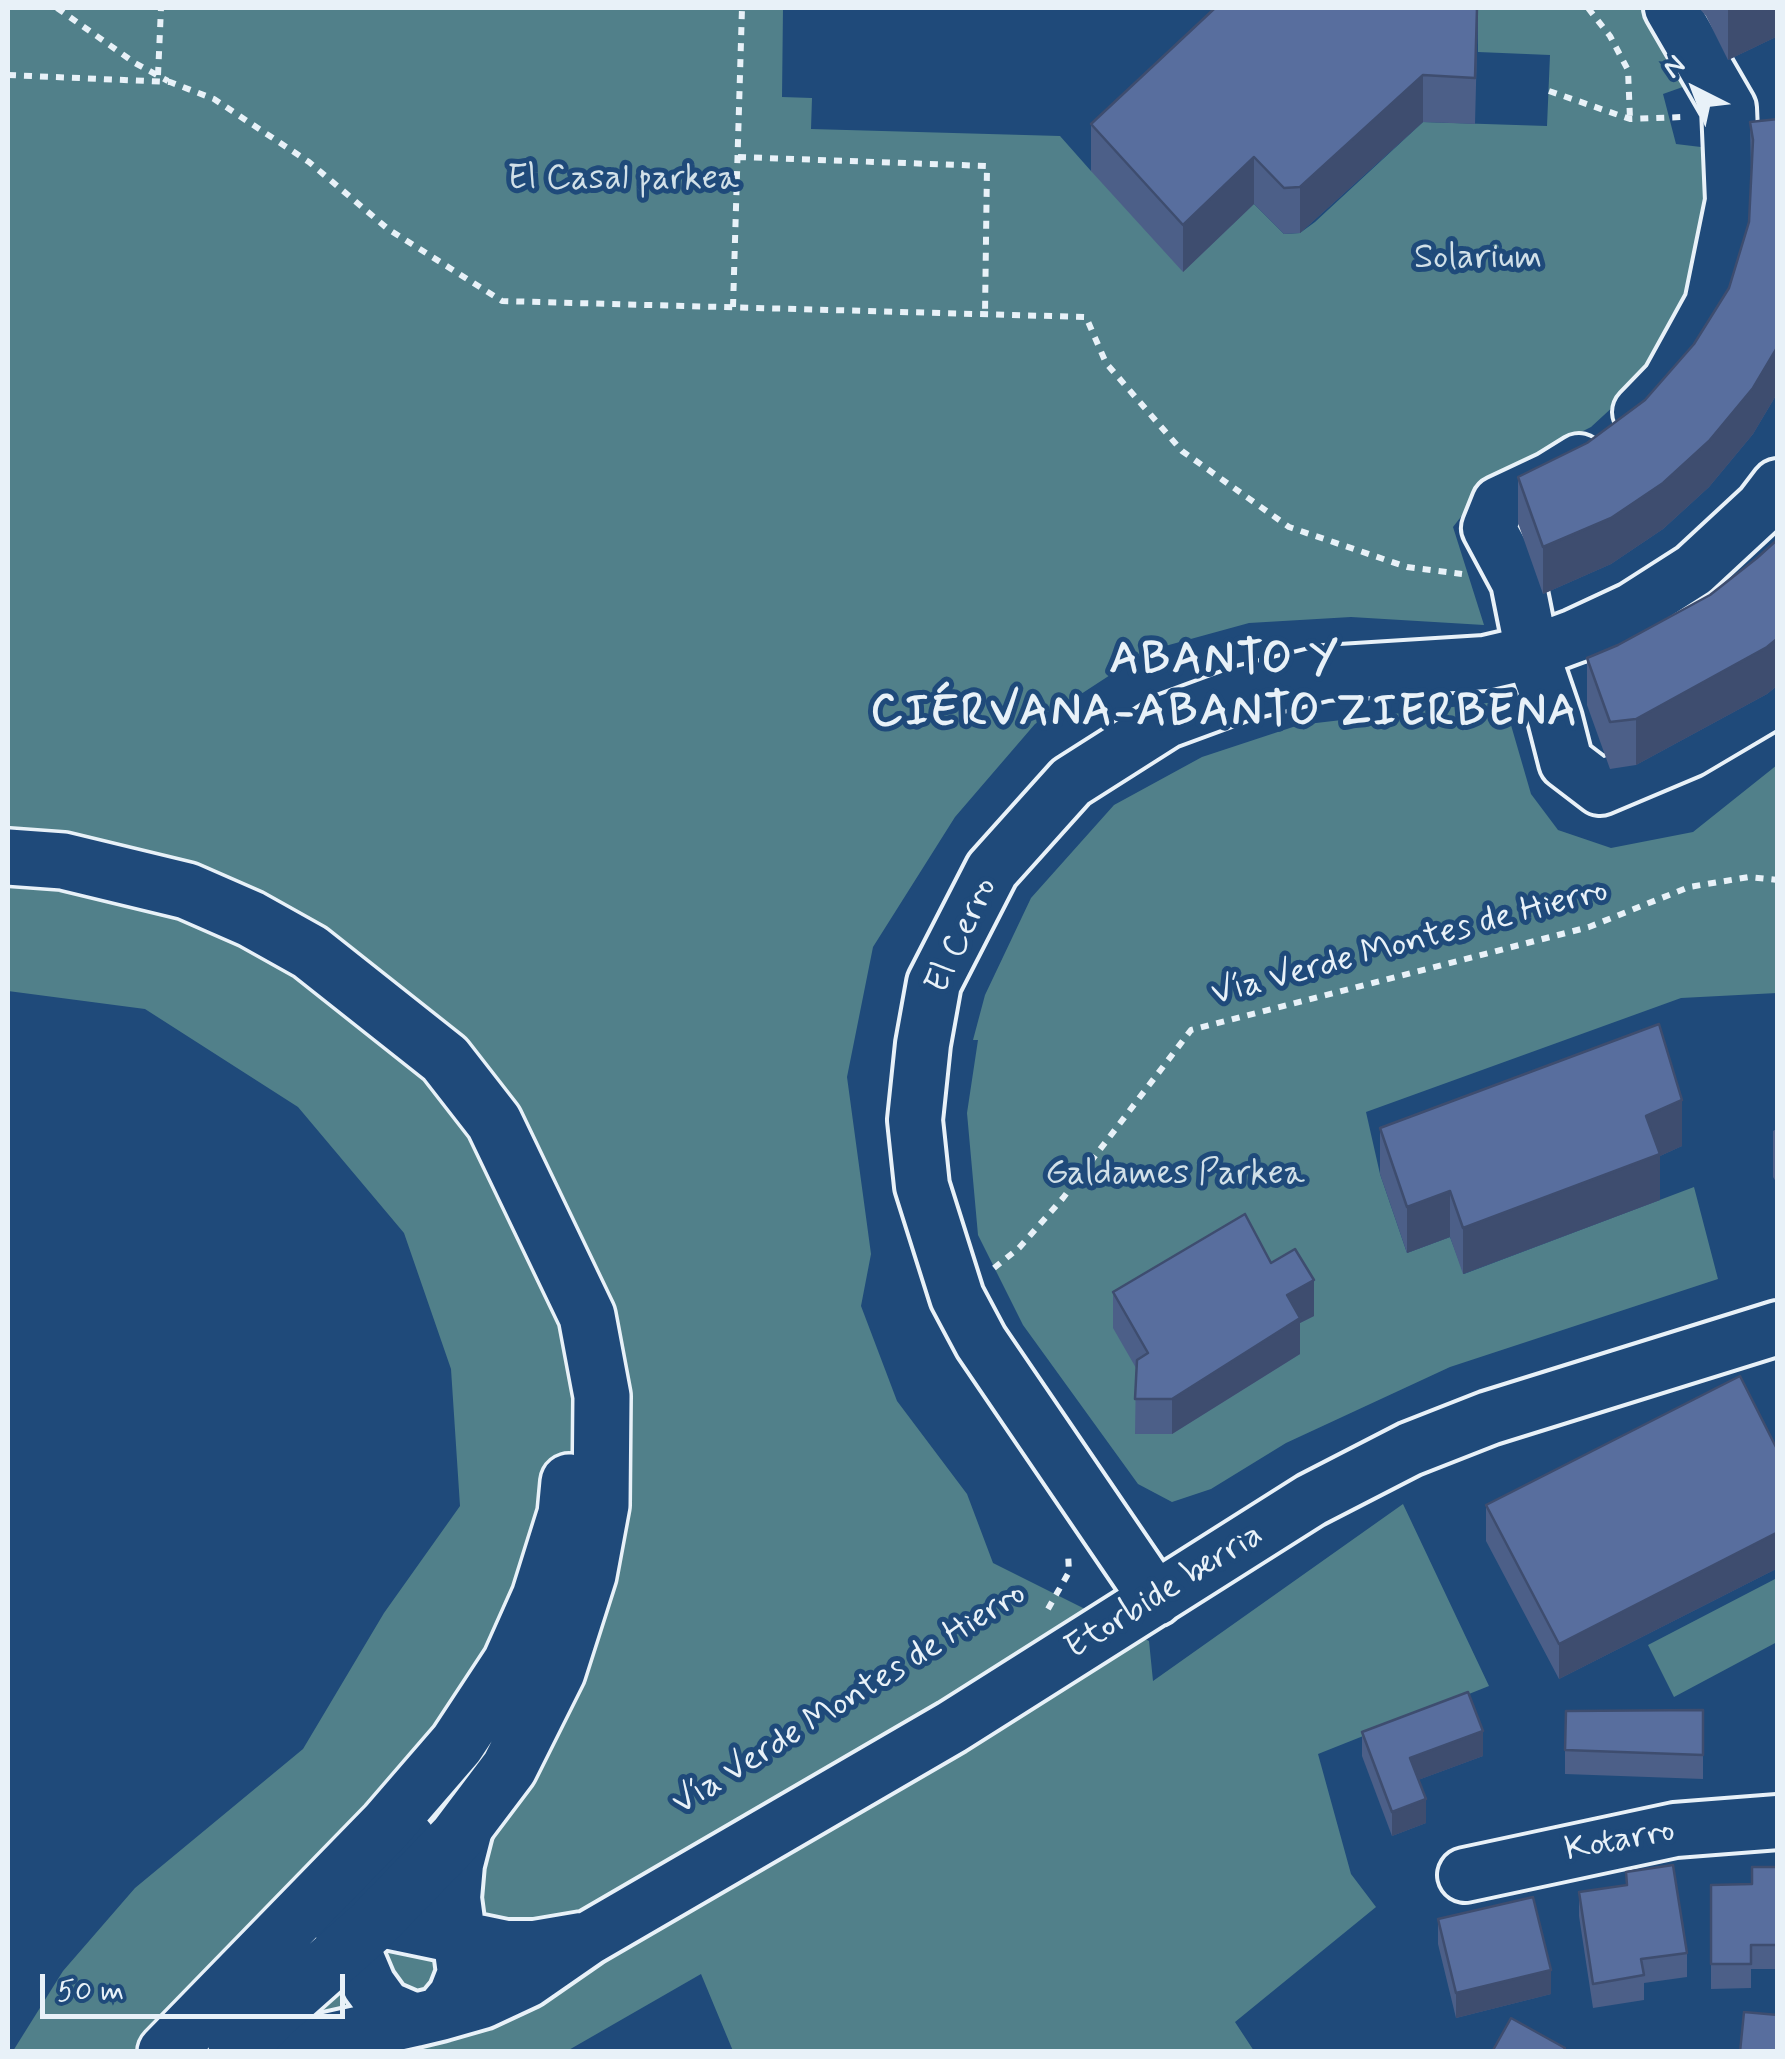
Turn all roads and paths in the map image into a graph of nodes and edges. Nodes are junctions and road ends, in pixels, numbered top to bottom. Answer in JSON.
{"nodes":[{"id":1,"x":57,"y":8,"type":"edge"},
{"id":2,"x":161,"y":8,"type":"edge"},
{"id":3,"x":742,"y":8,"type":"edge"},
{"id":4,"x":1588,"y":8,"type":"edge"},
{"id":5,"x":1670,"y":8,"type":"edge"},
{"id":6,"x":8,"y":75,"type":"edge"},
{"id":7,"x":158,"y":75,"type":"junction"},
{"id":8,"x":170,"y":82,"type":"junction"},
{"id":9,"x":1549,"y":91,"type":"dead end"},
{"id":10,"x":1729,"y":108,"type":"junction"},
{"id":11,"x":1630,"y":118,"type":"junction"},
{"id":12,"x":738,"y":157,"type":"junction"},
{"id":13,"x":733,"y":307,"type":"junction"},
{"id":14,"x":986,"y":314,"type":"junction"},
{"id":15,"x":1778,"y":486,"type":"edge"},
{"id":16,"x":1518,"y":582,"type":"junction"},
{"id":17,"x":1532,"y":652,"type":"junction"},
{"id":18,"x":1778,"y":698,"type":"edge"},
{"id":19,"x":8,"y":856,"type":"edge"},
{"id":20,"x":1778,"y":880,"type":"edge"},
{"id":21,"x":552,"y":1245,"type":"junction"},
{"id":22,"x":986,"y":1274,"type":"dead end"},
{"id":23,"x":1778,"y":1328,"type":"edge"},
{"id":24,"x":1067,"y":1544,"type":"dead end"},
{"id":25,"x":1156,"y":1599,"type":"junction"},
{"id":26,"x":1036,"y":1616,"type":"dead end"},
{"id":27,"x":511,"y":1662,"type":"junction"},
{"id":28,"x":468,"y":1821,"type":"junction"},
{"id":29,"x":1778,"y":1822,"type":"edge"},
{"id":30,"x":1465,"y":1876,"type":"dead end"},
{"id":31,"x":362,"y":1927,"type":"junction"},
{"id":32,"x":461,"y":1936,"type":"junction"},
{"id":33,"x":589,"y":1938,"type":"junction"},
{"id":34,"x":263,"y":1951,"type":"junction"},
{"id":35,"x":427,"y":2017,"type":"junction"},
{"id":36,"x":166,"y":2052,"type":"edge"},
{"id":37,"x":236,"y":2052,"type":"edge"},
{"id":38,"x":272,"y":2052,"type":"edge"}],
"edges":[{"from":1,"to":7,"type":"path"},
{"from":2,"to":7,"type":"path"},
{"from":3,"to":12,"type":"path"},
{"from":4,"to":11,"type":"path"},
{"from":5,"to":10,"type":"street"},
{"from":6,"to":8,"type":"path"},
{"from":7,"to":8,"type":"path"},
{"from":8,"to":13,"type":"path"},
{"from":9,"to":11,"type":"path"},
{"from":10,"to":11,"type":"path"},
{"from":10,"to":16,"type":"street"},
{"from":12,"to":13,"type":"path"},
{"from":12,"to":14,"type":"path"},
{"from":13,"to":14,"type":"path"},
{"from":14,"to":16,"type":"path"},
{"from":15,"to":17,"type":"street","name":"El Cerro"},
{"from":16,"to":17,"type":"street"},
{"from":17,"to":18,"type":"street"},
{"from":17,"to":25,"type":"street","name":"El Cerro"},
{"from":19,"to":21,"type":"main road"},
{"from":20,"to":22,"type":"path","name":"Vía Verde Montes de Hierro"},
{"from":21,"to":27,"type":"main road"},
{"from":21,"to":28,"type":"main road"},
{"from":23,"to":25,"type":"street","name":"Etorbide berria"},
{"from":24,"to":26,"type":"path","name":"Vía Verde Montes de Hierro"},
{"from":25,"to":33,"type":"street","name":"Etorbide berria"},
{"from":27,"to":31,"type":"street"},
{"from":27,"to":34,"type":"main road"},
{"from":28,"to":31,"type":"main road"},
{"from":28,"to":32,"type":"street"},
{"from":29,"to":30,"type":"street","name":"Kotarro"},
{"from":31,"to":32,"type":"street","name":"Etorbide berria"},
{"from":31,"to":34,"type":"street","name":"Etorbide berria"},
{"from":31,"to":35,"type":"street"},
{"from":31,"to":37,"type":"main road"},
{"from":32,"to":33,"type":"street","name":"Etorbide berria"},
{"from":32,"to":35,"type":"street"},
{"from":33,"to":35,"type":"street","name":"Etorbide berria"},
{"from":34,"to":36,"type":"main road"},
{"from":35,"to":38,"type":"street","name":"Etorbide berria"}]}
